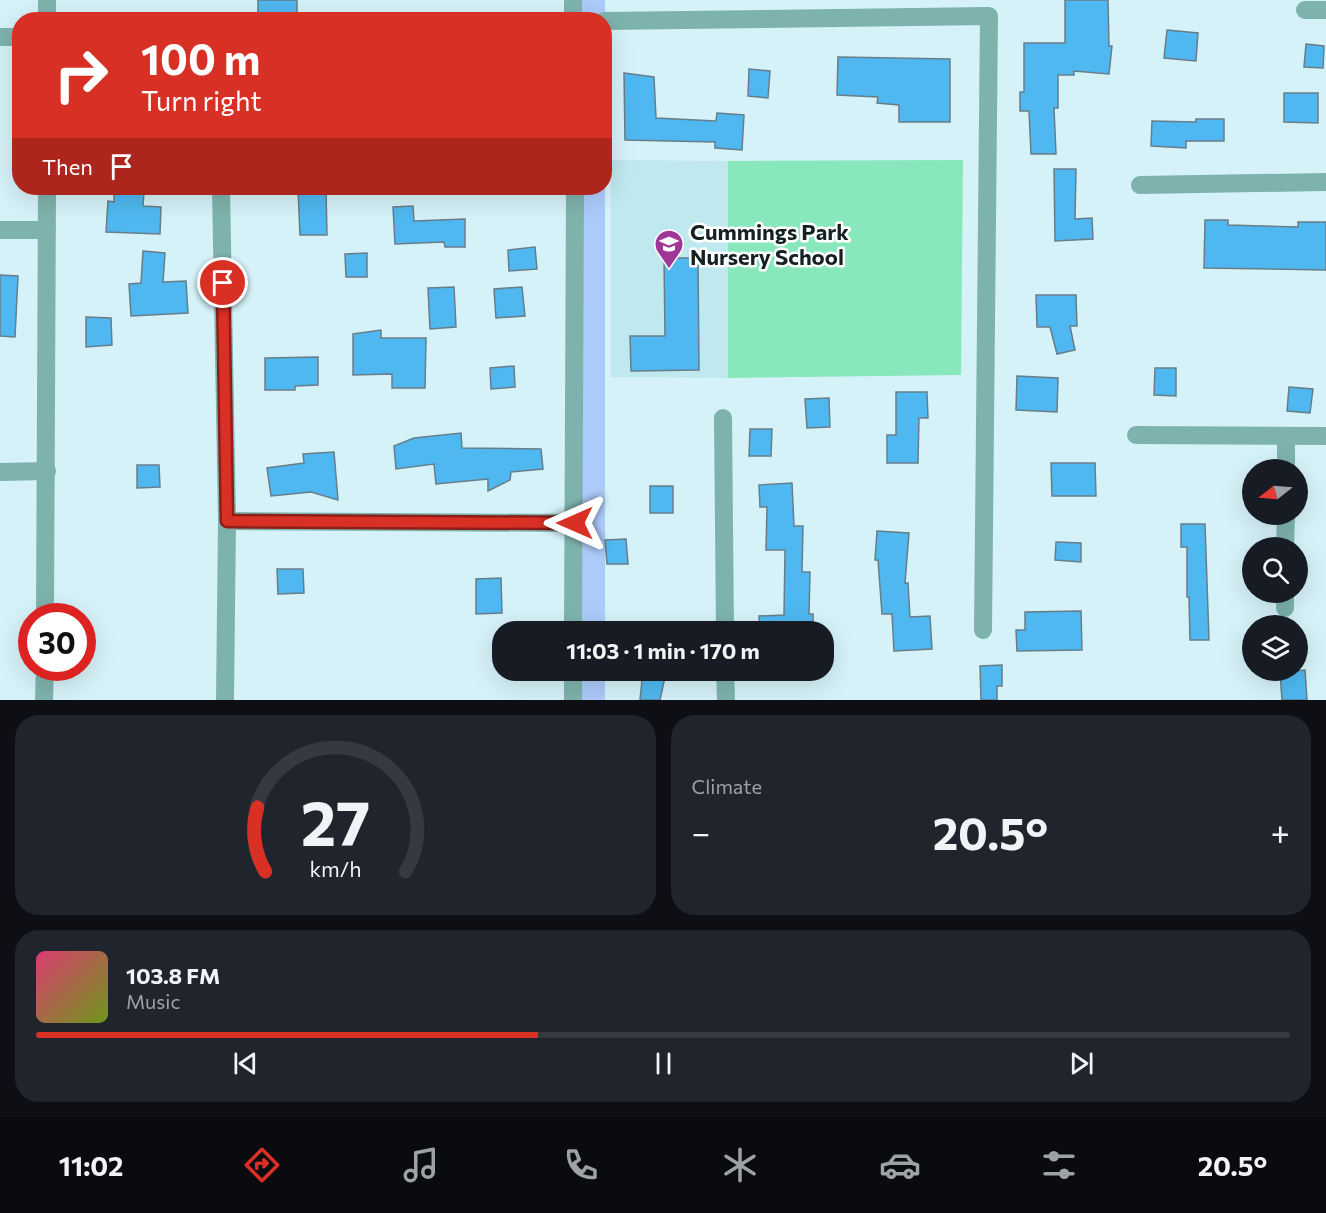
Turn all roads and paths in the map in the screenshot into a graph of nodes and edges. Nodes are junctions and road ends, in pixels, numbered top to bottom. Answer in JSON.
{"nodes":[{"id":1,"x":1305,"y":10,"type":"dead end"},
{"id":2,"x":1326,"y":10,"type":"edge"},
{"id":3,"x":612,"y":21,"type":"edge"},
{"id":4,"x":1326,"y":183,"type":"edge"},
{"id":5,"x":1140,"y":185,"type":"dead end"},
{"id":6,"x":47,"y":195,"type":"edge"},
{"id":7,"x":221,"y":195,"type":"edge"},
{"id":8,"x":575,"y":195,"type":"edge"},
{"id":9,"x":0,"y":230,"type":"edge"},
{"id":10,"x":47,"y":230,"type":"junction"},
{"id":11,"x":723,"y":418,"type":"dead end"},
{"id":12,"x":1136,"y":435,"type":"dead end"},
{"id":13,"x":1286,"y":436,"type":"junction"},
{"id":14,"x":1326,"y":436,"type":"edge"},
{"id":15,"x":1286,"y":459,"type":"edge"},
{"id":16,"x":47,"y":471,"type":"junction"},
{"id":17,"x":0,"y":472,"type":"edge"},
{"id":18,"x":227,"y":521,"type":"junction"},
{"id":19,"x":575,"y":523,"type":"junction"},
{"id":20,"x":45,"y":603,"type":"edge"},
{"id":21,"x":573,"y":621,"type":"edge"},
{"id":22,"x":725,"y":621,"type":"edge"},
{"id":23,"x":983,"y":630,"type":"dead end"},
{"id":24,"x":45,"y":681,"type":"edge"},
{"id":25,"x":573,"y":681,"type":"edge"},
{"id":26,"x":725,"y":681,"type":"edge"},
{"id":27,"x":44,"y":700,"type":"edge"},
{"id":28,"x":225,"y":700,"type":"edge"},
{"id":29,"x":573,"y":700,"type":"edge"},
{"id":30,"x":726,"y":700,"type":"edge"}],
"edges":[{"from":1,"to":2,"type":"street"},
{"from":3,"to":23,"type":"street"},
{"from":4,"to":5,"type":"street"},
{"from":6,"to":10,"type":"street"},
{"from":7,"to":18,"type":"street"},
{"from":8,"to":19,"type":"street"},
{"from":9,"to":10,"type":"street"},
{"from":10,"to":16,"type":"street"},
{"from":11,"to":22,"type":"street"},
{"from":12,"to":13,"type":"street"},
{"from":13,"to":14,"type":"street"},
{"from":13,"to":15,"type":"street"},
{"from":16,"to":17,"type":"street"},
{"from":16,"to":20,"type":"street"},
{"from":18,"to":19,"type":"street"},
{"from":18,"to":28,"type":"street"},
{"from":19,"to":21,"type":"street"},
{"from":24,"to":27,"type":"street"},
{"from":25,"to":29,"type":"street"},
{"from":26,"to":30,"type":"street"}]}
